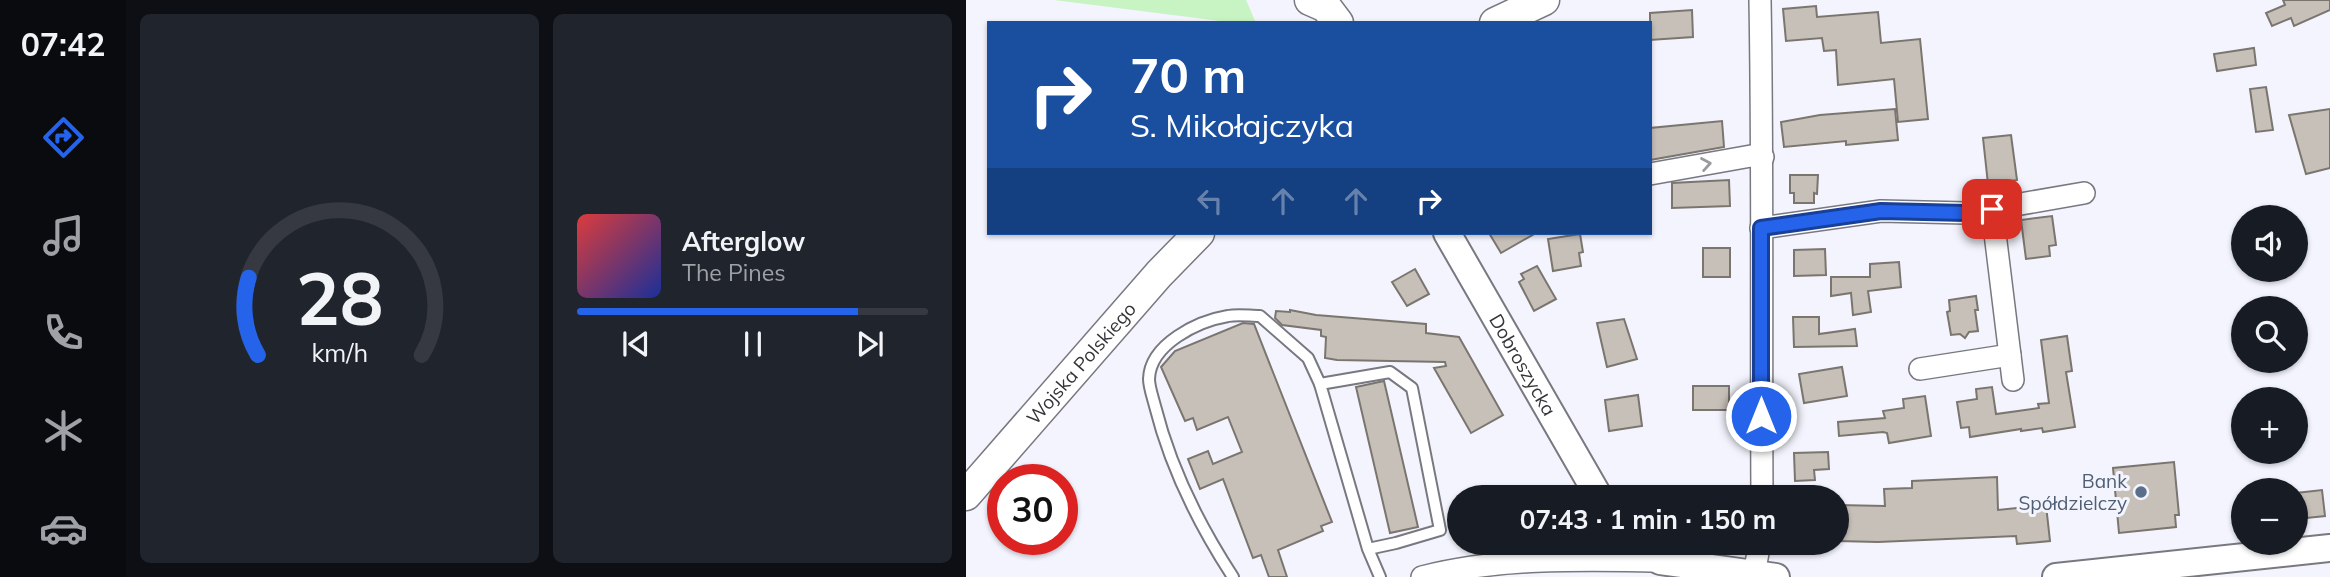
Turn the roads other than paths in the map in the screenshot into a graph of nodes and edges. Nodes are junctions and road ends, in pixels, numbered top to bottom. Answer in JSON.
{"nodes":[{"id":1,"x":1310,"y":0,"type":"edge"},
{"id":2,"x":1544,"y":0,"type":"edge"},
{"id":3,"x":1760,"y":0,"type":"edge"},
{"id":4,"x":1309,"y":21,"type":"edge"},
{"id":5,"x":1336,"y":21,"type":"edge"},
{"id":6,"x":1499,"y":21,"type":"edge"},
{"id":7,"x":1763,"y":157,"type":"junction"},
{"id":8,"x":1652,"y":174,"type":"edge"},
{"id":9,"x":2084,"y":193,"type":"dead end"},
{"id":10,"x":1992,"y":209,"type":"junction"},
{"id":11,"x":1761,"y":228,"type":"junction"},
{"id":12,"x":1197,"y":235,"type":"edge"},
{"id":13,"x":1448,"y":235,"type":"edge"},
{"id":14,"x":2010,"y":355,"type":"junction"},
{"id":15,"x":1920,"y":369,"type":"dead end"},
{"id":16,"x":2013,"y":380,"type":"dead end"},
{"id":17,"x":1320,"y":384,"type":"junction"},
{"id":18,"x":1592,"y":485,"type":"edge"},
{"id":19,"x":1762,"y":485,"type":"edge"},
{"id":20,"x":966,"y":495,"type":"edge"},
{"id":21,"x":2330,"y":548,"type":"edge"},
{"id":22,"x":1368,"y":549,"type":"junction"},
{"id":23,"x":1567,"y":555,"type":"edge"},
{"id":24,"x":1649,"y":555,"type":"edge"},
{"id":25,"x":1763,"y":555,"type":"edge"},
{"id":26,"x":1562,"y":560,"type":"junction"},
{"id":27,"x":1660,"y":561,"type":"junction"},
{"id":28,"x":1767,"y":576,"type":"edge"},
{"id":29,"x":1233,"y":577,"type":"edge"},
{"id":30,"x":1380,"y":577,"type":"edge"},
{"id":31,"x":1422,"y":577,"type":"edge"},
{"id":32,"x":2056,"y":577,"type":"edge"}],
"edges":[{"from":1,"to":4,"type":"main road"},
{"from":1,"to":5,"type":"main road"},
{"from":2,"to":6,"type":"main road"},
{"from":3,"to":7,"type":"street"},
{"from":8,"to":7,"type":"street","one_way":true},
{"from":7,"to":11,"type":"street"},
{"from":9,"to":10,"type":"street"},
{"from":10,"to":11,"type":"street"},
{"from":10,"to":14,"type":"street"},
{"from":11,"to":19,"type":"street"},
{"from":12,"to":20,"type":"main road","name":"Wojska Polskiego"},
{"from":13,"to":18,"type":"street","name":"Dobroszycka"},
{"from":14,"to":15,"type":"street"},
{"from":14,"to":16,"type":"street"},
{"from":17,"to":22,"type":"lane"},
{"from":17,"to":22,"type":"lane"},
{"from":17,"to":29,"type":"lane"},
{"from":21,"to":32,"type":"street"},
{"from":22,"to":30,"type":"lane"},
{"from":23,"to":26,"type":"street"},
{"from":24,"to":27,"type":"street"},
{"from":25,"to":28,"type":"street"},
{"from":26,"to":27,"type":"street"},
{"from":26,"to":31,"type":"street"},
{"from":27,"to":28,"type":"street"}]}
